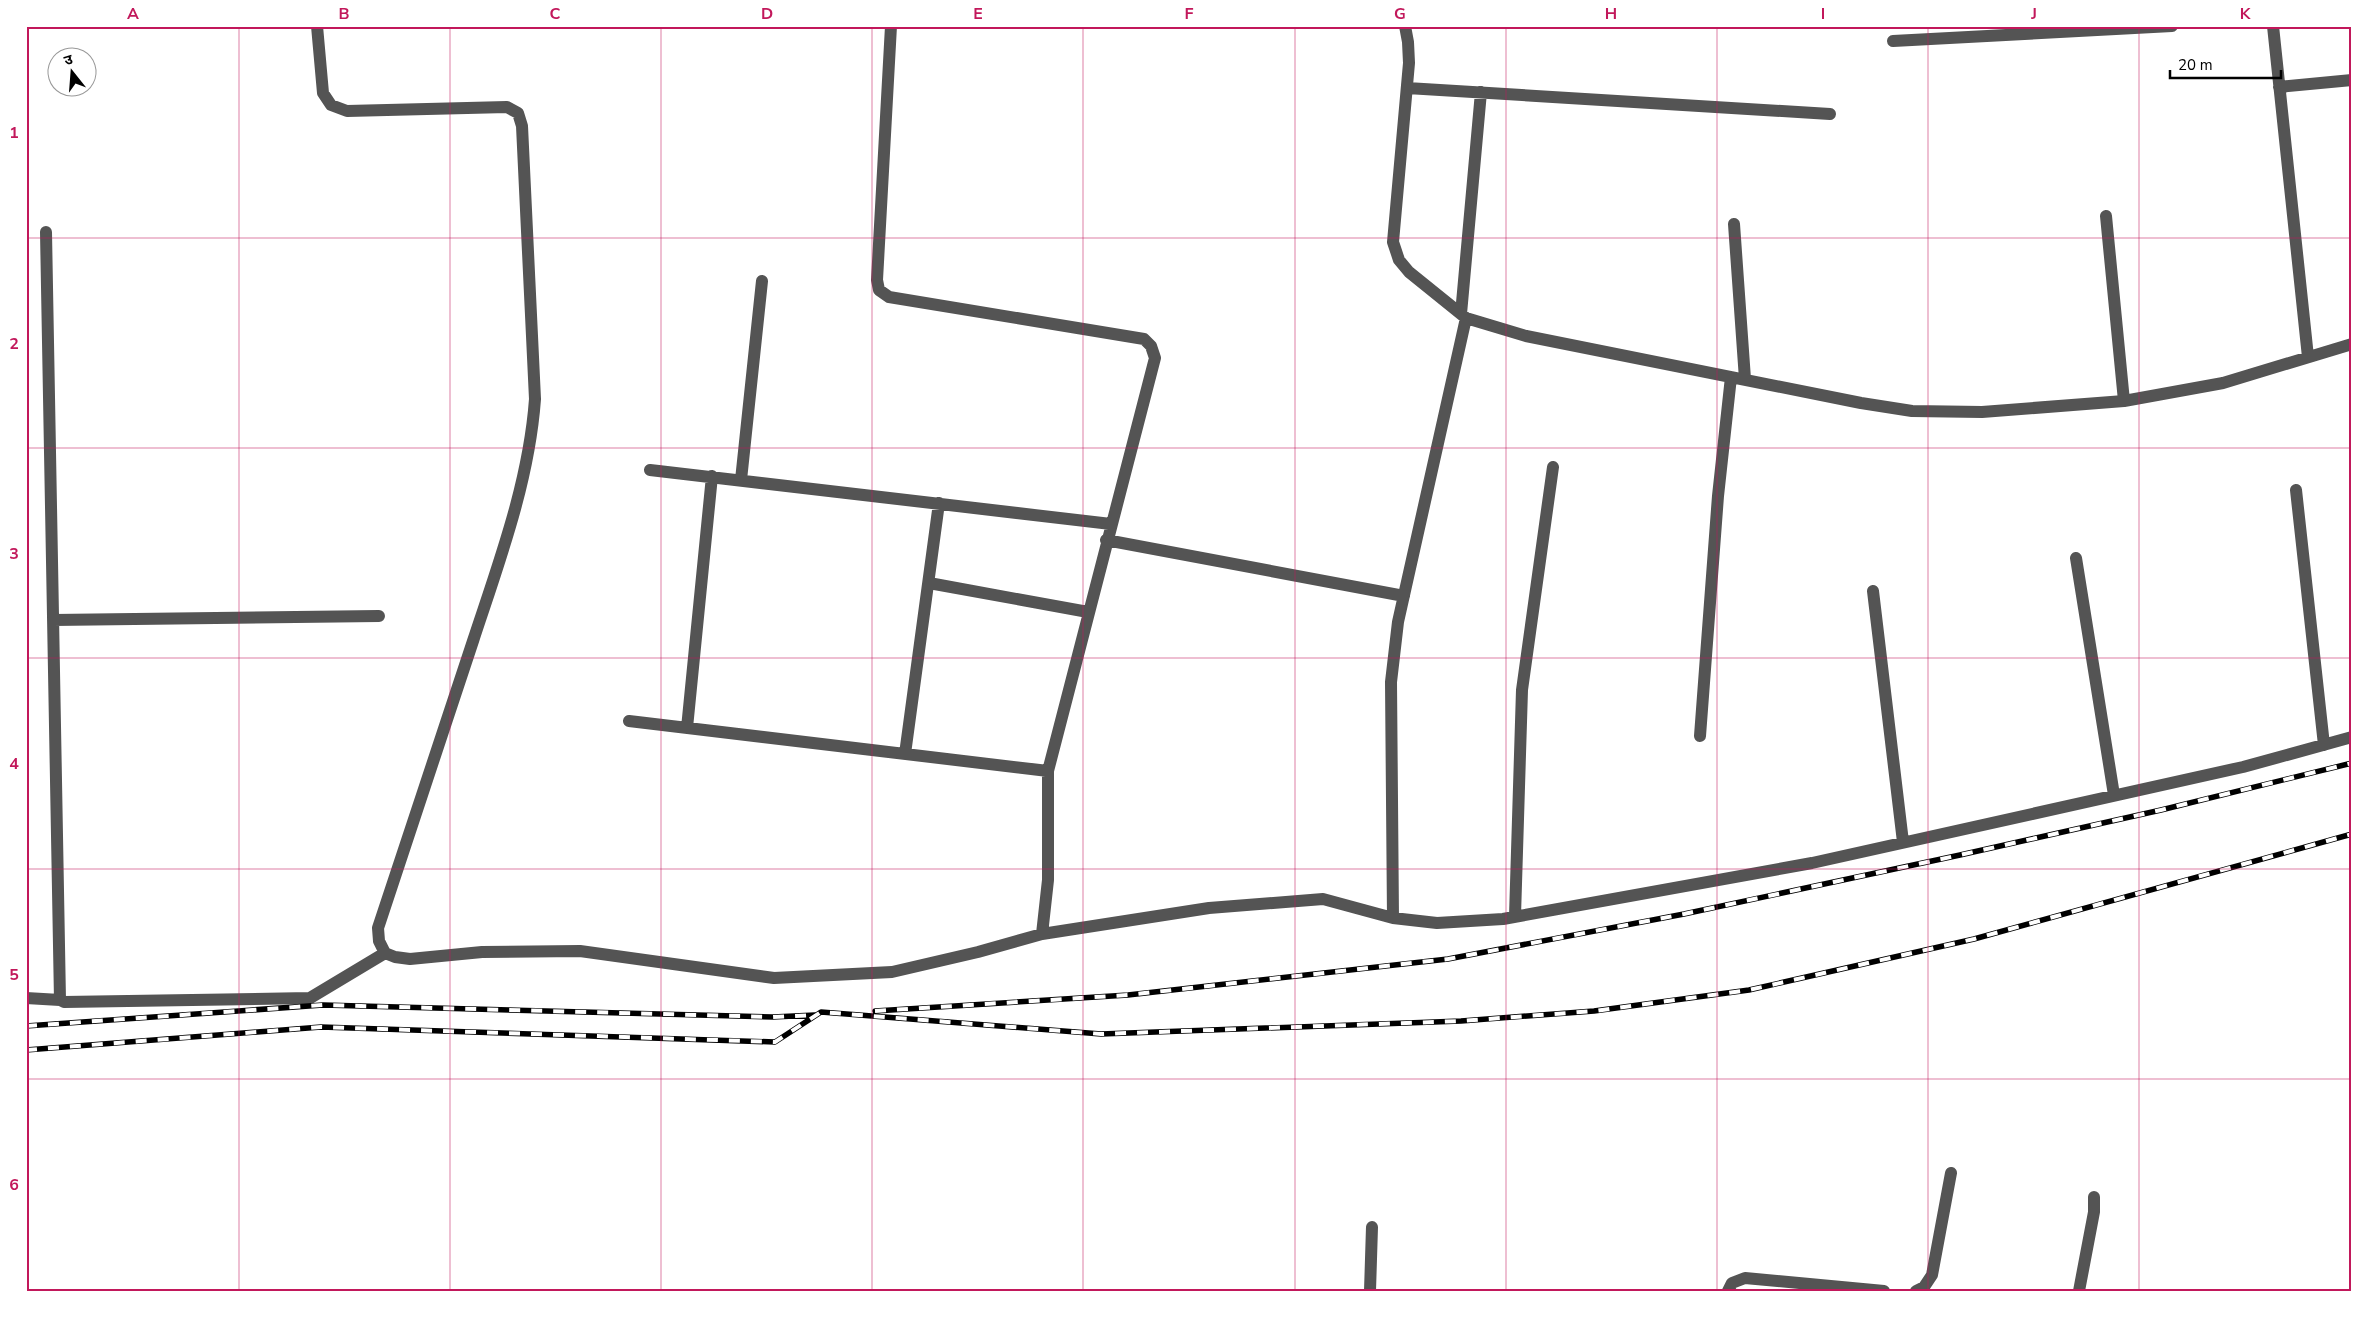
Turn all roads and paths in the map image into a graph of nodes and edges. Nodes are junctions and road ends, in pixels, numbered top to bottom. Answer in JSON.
{"nodes":[{"id":1,"x":317,"y":26,"type":"edge"},
{"id":2,"x":891,"y":26,"type":"edge"},
{"id":3,"x":1405,"y":26,"type":"edge"},
{"id":4,"x":2172,"y":26,"type":"edge"},
{"id":5,"x":2273,"y":26,"type":"edge"},
{"id":6,"x":1893,"y":41,"type":"dead end"},
{"id":7,"x":2352,"y":80,"type":"edge"},
{"id":8,"x":2279,"y":87,"type":"junction"},
{"id":9,"x":1407,"y":88,"type":"junction"},
{"id":10,"x":1481,"y":92,"type":"junction"},
{"id":11,"x":1830,"y":114,"type":"dead end"},
{"id":12,"x":2106,"y":216,"type":"dead end"},
{"id":13,"x":1734,"y":224,"type":"dead end"},
{"id":14,"x":46,"y":232,"type":"dead end"},
{"id":15,"x":762,"y":281,"type":"dead end"},
{"id":16,"x":1464,"y":316,"type":"junction"},
{"id":17,"x":2352,"y":344,"type":"edge"},
{"id":18,"x":2308,"y":357,"type":"junction"},
{"id":19,"x":1731,"y":377,"type":"junction"},
{"id":20,"x":1744,"y":379,"type":"junction"},
{"id":21,"x":2124,"y":401,"type":"junction"},
{"id":22,"x":1553,"y":467,"type":"dead end"},
{"id":23,"x":650,"y":470,"type":"dead end"},
{"id":24,"x":712,"y":476,"type":"junction"},
{"id":25,"x":741,"y":480,"type":"junction"},
{"id":26,"x":2296,"y":490,"type":"dead end"},
{"id":27,"x":939,"y":503,"type":"junction"},
{"id":28,"x":1111,"y":524,"type":"junction"},
{"id":29,"x":1106,"y":540,"type":"junction"},
{"id":30,"x":2076,"y":558,"type":"dead end"},
{"id":31,"x":929,"y":583,"type":"junction"},
{"id":32,"x":1873,"y":591,"type":"dead end"},
{"id":33,"x":1404,"y":596,"type":"junction"},
{"id":34,"x":1088,"y":612,"type":"junction"},
{"id":35,"x":379,"y":616,"type":"dead end"},
{"id":36,"x":53,"y":620,"type":"junction"},
{"id":37,"x":629,"y":721,"type":"dead end"},
{"id":38,"x":687,"y":728,"type":"junction"},
{"id":39,"x":1700,"y":736,"type":"dead end"},
{"id":40,"x":2352,"y":737,"type":"edge"},
{"id":41,"x":2324,"y":745,"type":"junction"},
{"id":42,"x":905,"y":754,"type":"junction"},
{"id":43,"x":1048,"y":771,"type":"junction"},
{"id":44,"x":2114,"y":795,"type":"junction"},
{"id":45,"x":1903,"y":842,"type":"junction"},
{"id":46,"x":1515,"y":916,"type":"junction"},
{"id":47,"x":1393,"y":918,"type":"junction"},
{"id":48,"x":1042,"y":934,"type":"junction"},
{"id":49,"x":385,"y":953,"type":"junction"},
{"id":50,"x":26,"y":998,"type":"edge"},
{"id":51,"x":60,"y":1000,"type":"junction"},
{"id":52,"x":1951,"y":1173,"type":"dead end"},
{"id":53,"x":2094,"y":1197,"type":"dead end"},
{"id":54,"x":1372,"y":1227,"type":"dead end"},
{"id":55,"x":1370,"y":1291,"type":"edge"},
{"id":56,"x":1728,"y":1291,"type":"edge"},
{"id":57,"x":1884,"y":1291,"type":"edge"},
{"id":58,"x":1916,"y":1291,"type":"edge"},
{"id":59,"x":2079,"y":1291,"type":"edge"}],
"edges":[{"from":1,"to":49,"type":"street"},
{"from":2,"to":28,"type":"street"},
{"from":3,"to":9,"type":"street"},
{"from":4,"to":6,"type":"street"},
{"from":5,"to":8,"type":"street"},
{"from":7,"to":8,"type":"street"},
{"from":8,"to":18,"type":"street"},
{"from":9,"to":10,"type":"street"},
{"from":9,"to":16,"type":"street"},
{"from":10,"to":11,"type":"street"},
{"from":10,"to":16,"type":"street"},
{"from":12,"to":21,"type":"street"},
{"from":13,"to":20,"type":"street"},
{"from":14,"to":36,"type":"street"},
{"from":15,"to":25,"type":"street"},
{"from":16,"to":19,"type":"street"},
{"from":16,"to":33,"type":"street"},
{"from":17,"to":18,"type":"street"},
{"from":18,"to":21,"type":"street"},
{"from":19,"to":20,"type":"street"},
{"from":19,"to":39,"type":"street"},
{"from":20,"to":21,"type":"street"},
{"from":22,"to":46,"type":"street"},
{"from":23,"to":24,"type":"street"},
{"from":24,"to":25,"type":"street"},
{"from":24,"to":38,"type":"street"},
{"from":25,"to":27,"type":"street"},
{"from":26,"to":41,"type":"street"},
{"from":27,"to":28,"type":"street"},
{"from":27,"to":31,"type":"street"},
{"from":28,"to":29,"type":"street"},
{"from":29,"to":33,"type":"street"},
{"from":29,"to":34,"type":"street"},
{"from":30,"to":44,"type":"street"},
{"from":31,"to":34,"type":"street"},
{"from":31,"to":42,"type":"street"},
{"from":32,"to":45,"type":"street"},
{"from":33,"to":47,"type":"street"},
{"from":34,"to":43,"type":"street"},
{"from":35,"to":36,"type":"street"},
{"from":36,"to":51,"type":"street"},
{"from":37,"to":38,"type":"street"},
{"from":38,"to":42,"type":"street"},
{"from":40,"to":41,"type":"street"},
{"from":41,"to":44,"type":"street"},
{"from":42,"to":43,"type":"street"},
{"from":43,"to":48,"type":"street"},
{"from":44,"to":45,"type":"street"},
{"from":45,"to":46,"type":"street"},
{"from":46,"to":47,"type":"street"},
{"from":47,"to":48,"type":"street"},
{"from":48,"to":49,"type":"street"},
{"from":49,"to":51,"type":"street"},
{"from":50,"to":51,"type":"street"},
{"from":52,"to":58,"type":"street"},
{"from":53,"to":59,"type":"street"},
{"from":54,"to":55,"type":"street"},
{"from":56,"to":57,"type":"street"}]}
